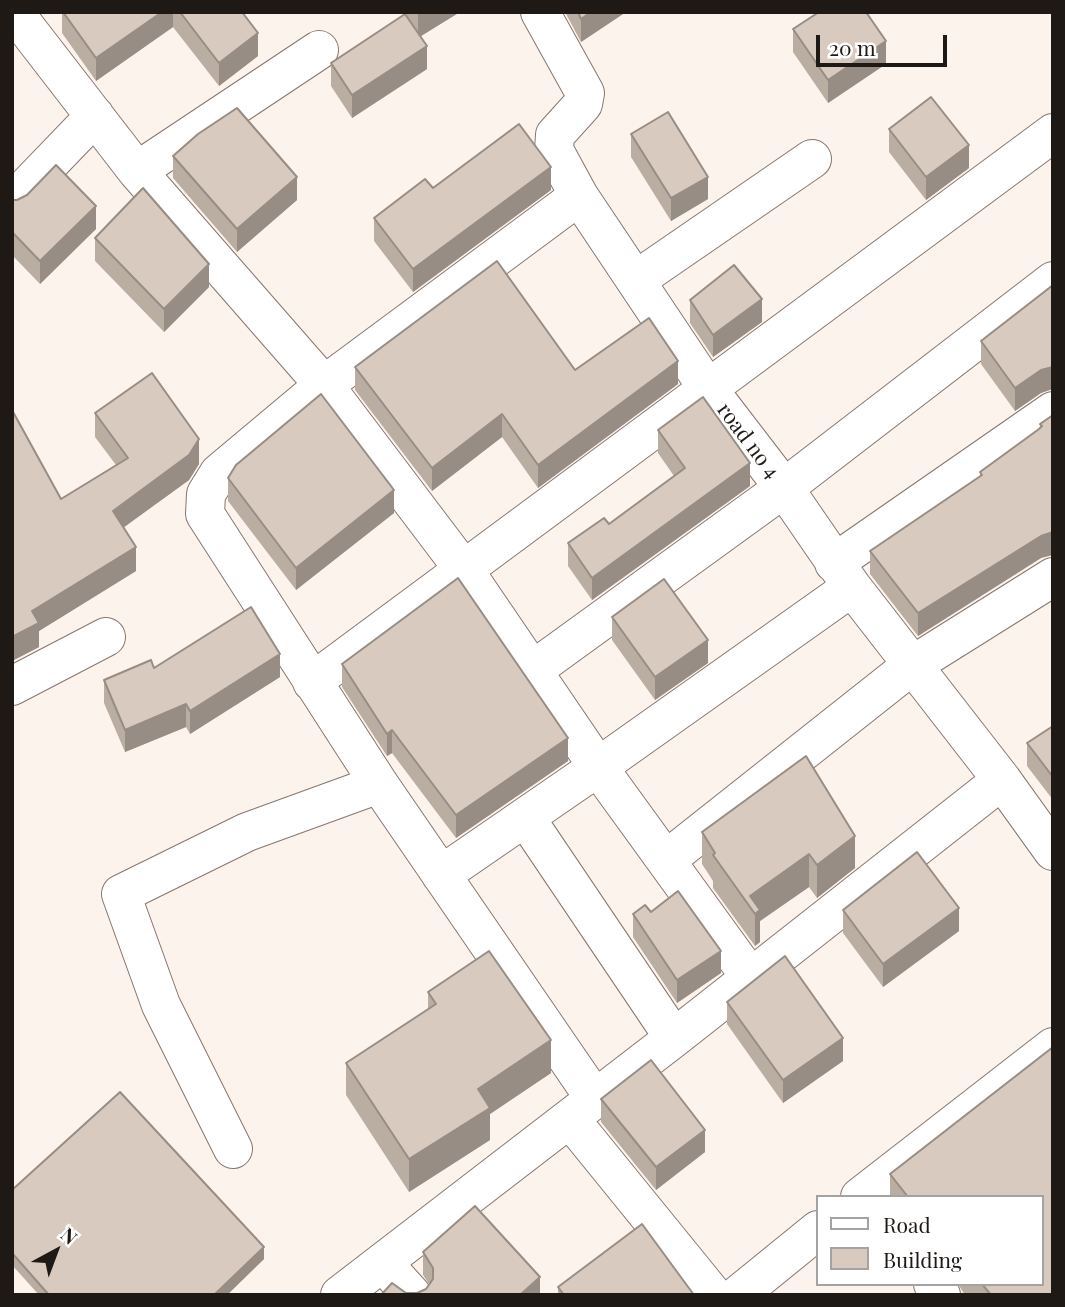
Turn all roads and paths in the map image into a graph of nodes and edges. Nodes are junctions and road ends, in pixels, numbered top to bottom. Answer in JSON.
{"nodes":[{"id":1,"x":540,"y":12,"type":"edge"},
{"id":2,"x":17,"y":24,"type":"edge"},
{"id":3,"x":318,"y":50,"type":"dead end"},
{"id":4,"x":95,"y":116,"type":"junction"},
{"id":5,"x":1053,"y":133,"type":"edge"},
{"id":6,"x":812,"y":159,"type":"dead end"},
{"id":7,"x":137,"y":172,"type":"junction"},
{"id":8,"x":579,"y":196,"type":"junction"},
{"id":9,"x":12,"y":201,"type":"edge"},
{"id":10,"x":636,"y":280,"type":"junction"},
{"id":11,"x":1053,"y":281,"type":"edge"},
{"id":12,"x":324,"y":385,"type":"junction"},
{"id":13,"x":708,"y":388,"type":"junction"},
{"id":14,"x":1053,"y":411,"type":"edge"},
{"id":15,"x":784,"y":488,"type":"junction"},
{"id":16,"x":464,"y":570,"type":"junction"},
{"id":17,"x":843,"y":575,"type":"junction"},
{"id":18,"x":1053,"y":577,"type":"edge"},
{"id":19,"x":106,"y":637,"type":"dead end"},
{"id":20,"x":911,"y":666,"type":"junction"},
{"id":21,"x":533,"y":670,"type":"junction"},
{"id":22,"x":312,"y":682,"type":"junction"},
{"id":23,"x":12,"y":686,"type":"edge"},
{"id":24,"x":598,"y":767,"type":"junction"},
{"id":25,"x":1002,"y":780,"type":"junction"},
{"id":26,"x":379,"y":784,"type":"junction"},
{"id":27,"x":525,"y":817,"type":"junction"},
{"id":28,"x":1053,"y":851,"type":"edge"},
{"id":29,"x":666,"y":860,"type":"junction"},
{"id":30,"x":441,"y":875,"type":"junction"},
{"id":31,"x":751,"y":978,"type":"junction"},
{"id":32,"x":674,"y":1038,"type":"junction"},
{"id":33,"x":1053,"y":1047,"type":"edge"},
{"id":34,"x":583,"y":1109,"type":"junction"},
{"id":35,"x":233,"y":1149,"type":"dead end"},
{"id":36,"x":866,"y":1195,"type":"edge"},
{"id":37,"x":816,"y":1232,"type":"edge"},
{"id":38,"x":383,"y":1263,"type":"junction"},
{"id":39,"x":340,"y":1295,"type":"edge"},
{"id":40,"x":412,"y":1295,"type":"edge"},
{"id":41,"x":713,"y":1295,"type":"edge"},
{"id":42,"x":738,"y":1295,"type":"edge"}],
"edges":[{"from":1,"to":8,"type":"street","name":"road no 4"},
{"from":2,"to":4,"type":"street"},
{"from":3,"to":7,"type":"street"},
{"from":4,"to":7,"type":"street"},
{"from":4,"to":9,"type":"street"},
{"from":5,"to":13,"type":"street"},
{"from":6,"to":10,"type":"street"},
{"from":7,"to":12,"type":"street"},
{"from":8,"to":10,"type":"street","name":"road no 4"},
{"from":8,"to":12,"type":"street"},
{"from":10,"to":13,"type":"street","name":"road no 4"},
{"from":11,"to":15,"type":"street"},
{"from":12,"to":16,"type":"street"},
{"from":12,"to":22,"type":"street"},
{"from":13,"to":15,"type":"street","name":"road no 4"},
{"from":13,"to":16,"type":"street"},
{"from":14,"to":17,"type":"street"},
{"from":15,"to":17,"type":"street","name":"road no 4"},
{"from":15,"to":21,"type":"street"},
{"from":16,"to":21,"type":"street"},
{"from":16,"to":22,"type":"street"},
{"from":17,"to":20,"type":"street","name":"road no 4"},
{"from":17,"to":24,"type":"street"},
{"from":18,"to":20,"type":"street"},
{"from":19,"to":23,"type":"street"},
{"from":20,"to":25,"type":"street","name":"road no 4"},
{"from":20,"to":29,"type":"street"},
{"from":21,"to":24,"type":"street"},
{"from":22,"to":26,"type":"street"},
{"from":24,"to":27,"type":"street"},
{"from":24,"to":29,"type":"street"},
{"from":25,"to":28,"type":"street","name":"road no 4"},
{"from":25,"to":31,"type":"street"},
{"from":26,"to":30,"type":"street"},
{"from":26,"to":35,"type":"street"},
{"from":27,"to":30,"type":"street"},
{"from":27,"to":32,"type":"street"},
{"from":29,"to":31,"type":"street"},
{"from":30,"to":34,"type":"street"},
{"from":31,"to":32,"type":"street"},
{"from":32,"to":34,"type":"street"},
{"from":33,"to":36,"type":"street"},
{"from":34,"to":38,"type":"street"},
{"from":34,"to":41,"type":"street"},
{"from":37,"to":42,"type":"street"},
{"from":38,"to":39,"type":"street"},
{"from":38,"to":40,"type":"street"}]}
